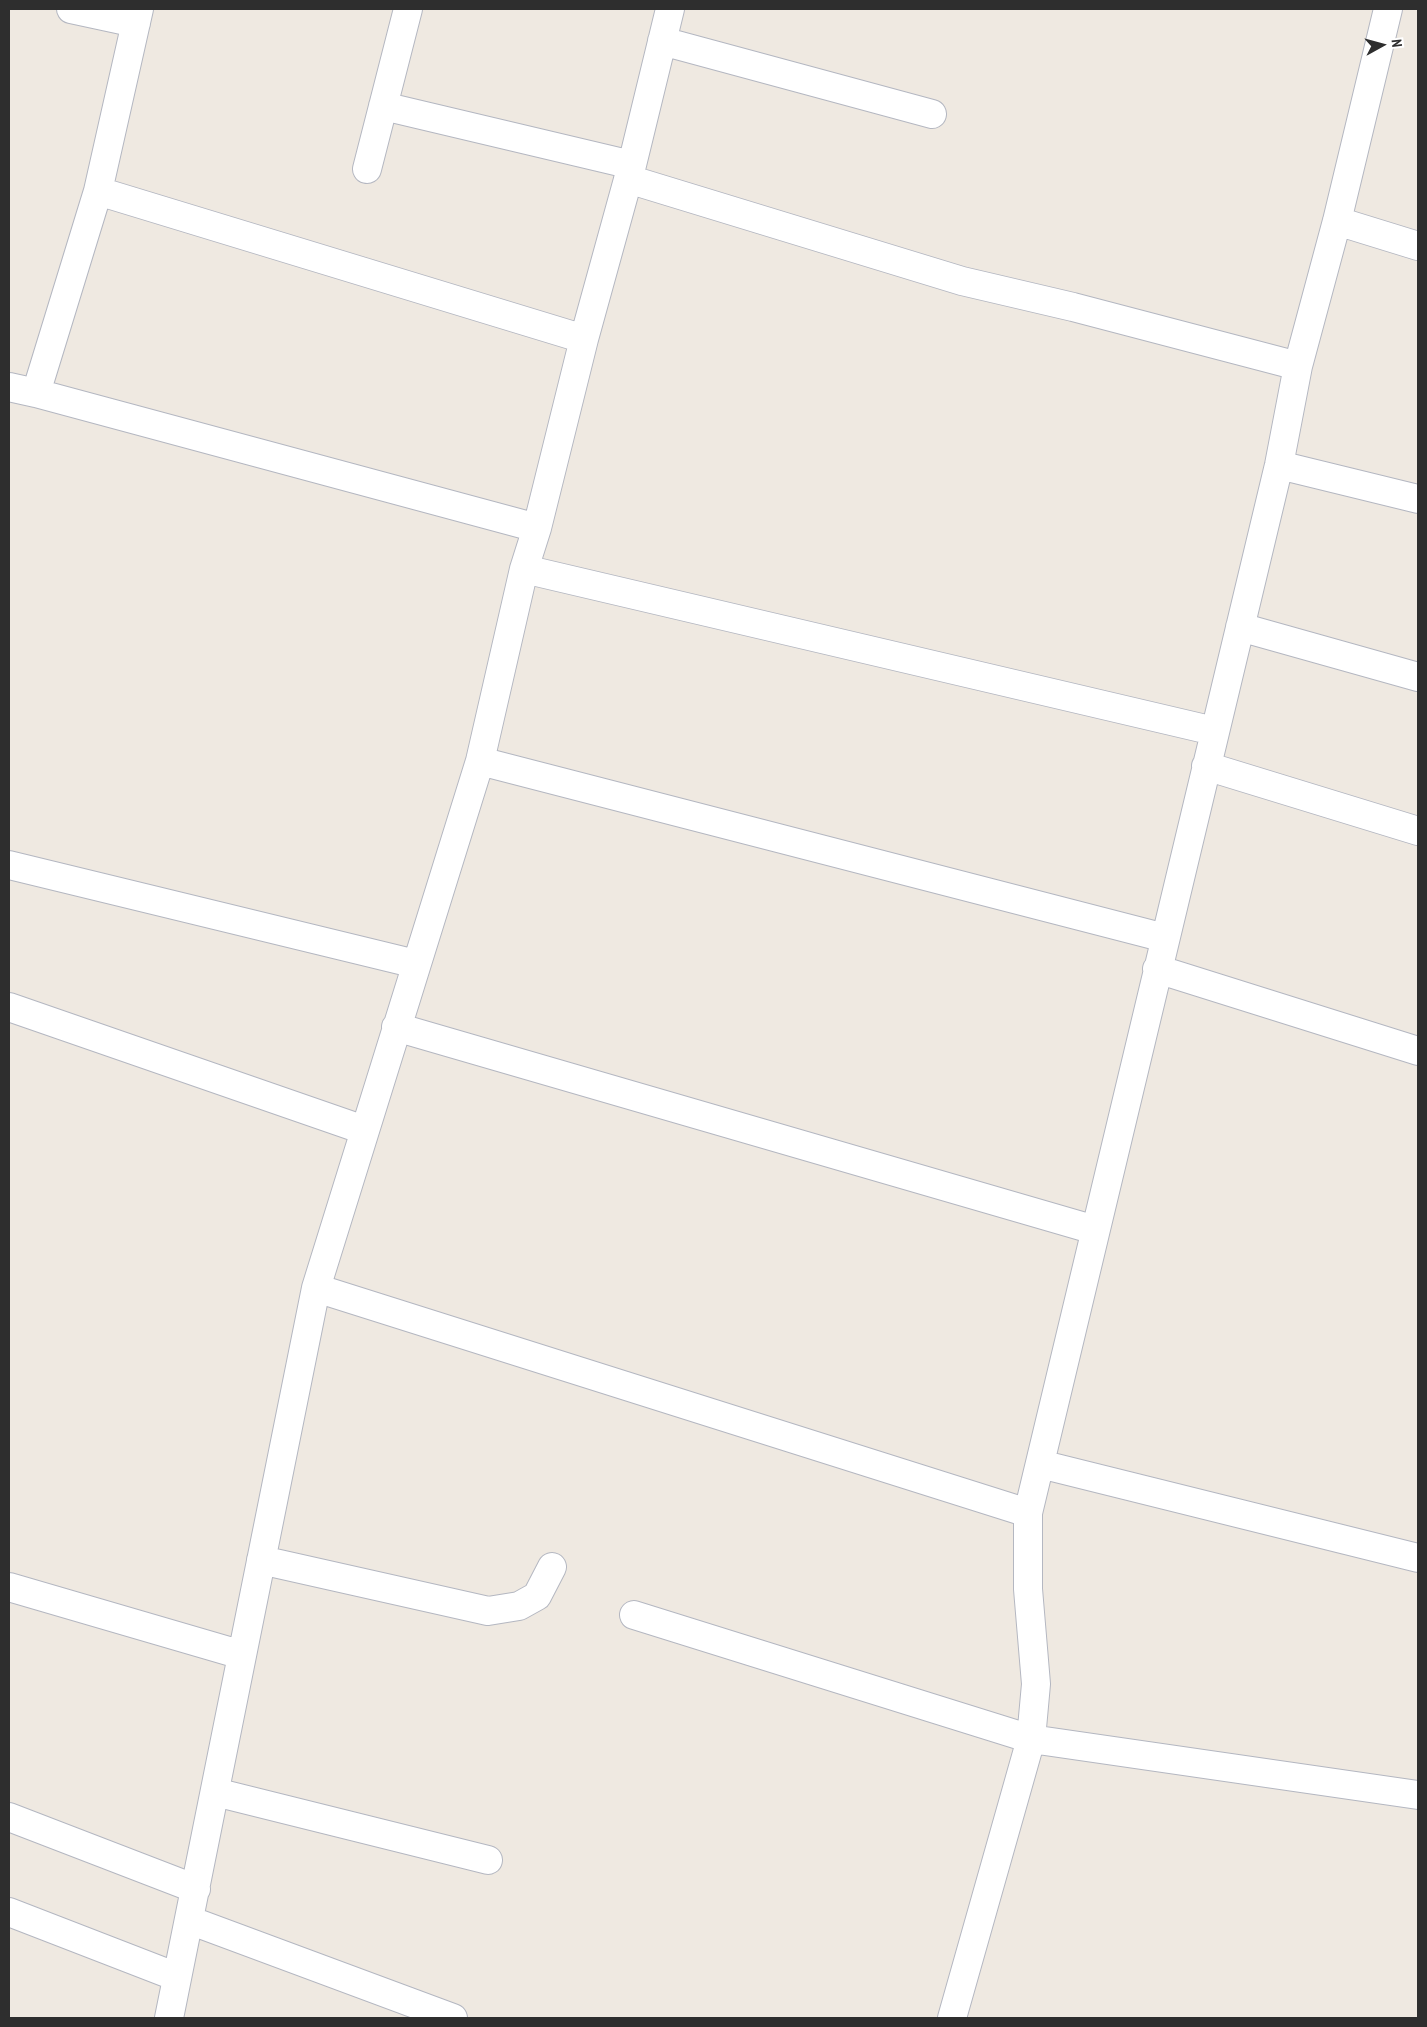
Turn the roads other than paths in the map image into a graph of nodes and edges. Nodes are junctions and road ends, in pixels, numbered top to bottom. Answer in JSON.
{"nodes":[{"id":1,"x":71,"y":9,"type":"edge"},
{"id":2,"x":408,"y":9,"type":"edge"},
{"id":3,"x":670,"y":9,"type":"edge"},
{"id":4,"x":1388,"y":9,"type":"edge"},
{"id":5,"x":138,"y":16,"type":"edge"},
{"id":6,"x":662,"y":41,"type":"junction"},
{"id":7,"x":383,"y":106,"type":"junction"},
{"id":8,"x":932,"y":114,"type":"dead end"},
{"id":9,"x":367,"y":169,"type":"dead end"},
{"id":10,"x":630,"y":172,"type":"junction"},
{"id":11,"x":98,"y":191,"type":"junction"},
{"id":12,"x":1337,"y":221,"type":"junction"},
{"id":13,"x":1418,"y":246,"type":"edge"},
{"id":14,"x":584,"y":339,"type":"junction"},
{"id":15,"x":1298,"y":366,"type":"junction"},
{"id":16,"x":9,"y":387,"type":"edge"},
{"id":17,"x":36,"y":393,"type":"junction"},
{"id":18,"x":1279,"y":465,"type":"junction"},
{"id":19,"x":1418,"y":499,"type":"edge"},
{"id":20,"x":537,"y":528,"type":"junction"},
{"id":21,"x":524,"y":569,"type":"junction"},
{"id":22,"x":1240,"y":627,"type":"junction"},
{"id":23,"x":1418,"y":677,"type":"edge"},
{"id":24,"x":1214,"y":731,"type":"junction"},
{"id":25,"x":480,"y":761,"type":"junction"},
{"id":26,"x":1206,"y":766,"type":"junction"},
{"id":27,"x":1418,"y":831,"type":"edge"},
{"id":28,"x":9,"y":865,"type":"edge"},
{"id":29,"x":1165,"y":938,"type":"junction"},
{"id":30,"x":416,"y":964,"type":"junction"},
{"id":31,"x":1157,"y":969,"type":"junction"},
{"id":32,"x":9,"y":1007,"type":"edge"},
{"id":33,"x":396,"y":1027,"type":"junction"},
{"id":34,"x":1418,"y":1051,"type":"edge"},
{"id":35,"x":364,"y":1130,"type":"junction"},
{"id":36,"x":1096,"y":1230,"type":"junction"},
{"id":37,"x":316,"y":1288,"type":"junction"},
{"id":38,"x":1040,"y":1464,"type":"junction"},
{"id":39,"x":1028,"y":1513,"type":"junction"},
{"id":40,"x":1418,"y":1558,"type":"edge"},
{"id":41,"x":262,"y":1560,"type":"junction"},
{"id":42,"x":552,"y":1567,"type":"dead end"},
{"id":43,"x":9,"y":1587,"type":"edge"},
{"id":44,"x":634,"y":1615,"type":"dead end"},
{"id":45,"x":242,"y":1655,"type":"junction"},
{"id":46,"x":1030,"y":1739,"type":"junction"},
{"id":47,"x":215,"y":1792,"type":"junction"},
{"id":48,"x":1418,"y":1795,"type":"edge"},
{"id":49,"x":9,"y":1817,"type":"edge"},
{"id":50,"x":488,"y":1860,"type":"dead end"},
{"id":51,"x":196,"y":1889,"type":"junction"},
{"id":52,"x":9,"y":1912,"type":"edge"},
{"id":53,"x":189,"y":1920,"type":"junction"},
{"id":54,"x":177,"y":1977,"type":"junction"},
{"id":55,"x":169,"y":2018,"type":"edge"},
{"id":56,"x":453,"y":2018,"type":"edge"},
{"id":57,"x":952,"y":2018,"type":"edge"}],
"edges":[{"from":1,"to":5,"type":"street"},
{"from":2,"to":7,"type":"street"},
{"from":3,"to":6,"type":"street"},
{"from":4,"to":12,"type":"street"},
{"from":5,"to":11,"type":"street"},
{"from":6,"to":8,"type":"street"},
{"from":6,"to":10,"type":"street"},
{"from":7,"to":9,"type":"street"},
{"from":7,"to":10,"type":"street"},
{"from":10,"to":14,"type":"street"},
{"from":10,"to":15,"type":"street"},
{"from":11,"to":14,"type":"street"},
{"from":11,"to":17,"type":"street"},
{"from":12,"to":13,"type":"street"},
{"from":12,"to":15,"type":"street"},
{"from":14,"to":20,"type":"street"},
{"from":15,"to":18,"type":"street"},
{"from":16,"to":17,"type":"street"},
{"from":17,"to":20,"type":"street"},
{"from":18,"to":19,"type":"street"},
{"from":18,"to":22,"type":"street"},
{"from":20,"to":21,"type":"street"},
{"from":21,"to":24,"type":"street"},
{"from":21,"to":25,"type":"street"},
{"from":22,"to":23,"type":"street"},
{"from":22,"to":24,"type":"street"},
{"from":24,"to":26,"type":"street"},
{"from":25,"to":29,"type":"street"},
{"from":25,"to":30,"type":"street"},
{"from":26,"to":27,"type":"street"},
{"from":26,"to":29,"type":"street"},
{"from":28,"to":30,"type":"street"},
{"from":29,"to":31,"type":"street"},
{"from":30,"to":33,"type":"street"},
{"from":31,"to":34,"type":"street"},
{"from":31,"to":36,"type":"street"},
{"from":32,"to":35,"type":"street"},
{"from":33,"to":35,"type":"street"},
{"from":33,"to":36,"type":"street"},
{"from":35,"to":37,"type":"street"},
{"from":36,"to":38,"type":"street"},
{"from":37,"to":39,"type":"street"},
{"from":37,"to":41,"type":"street"},
{"from":38,"to":39,"type":"street"},
{"from":38,"to":40,"type":"street"},
{"from":39,"to":46,"type":"street"},
{"from":41,"to":42,"type":"street"},
{"from":41,"to":45,"type":"street"},
{"from":43,"to":45,"type":"street"},
{"from":44,"to":46,"type":"street"},
{"from":45,"to":47,"type":"street"},
{"from":46,"to":48,"type":"street"},
{"from":46,"to":57,"type":"street"},
{"from":47,"to":50,"type":"street"},
{"from":47,"to":51,"type":"street"},
{"from":49,"to":51,"type":"street"},
{"from":51,"to":53,"type":"street"},
{"from":52,"to":54,"type":"street"},
{"from":53,"to":54,"type":"street"},
{"from":53,"to":56,"type":"street"},
{"from":54,"to":55,"type":"street"}]}
